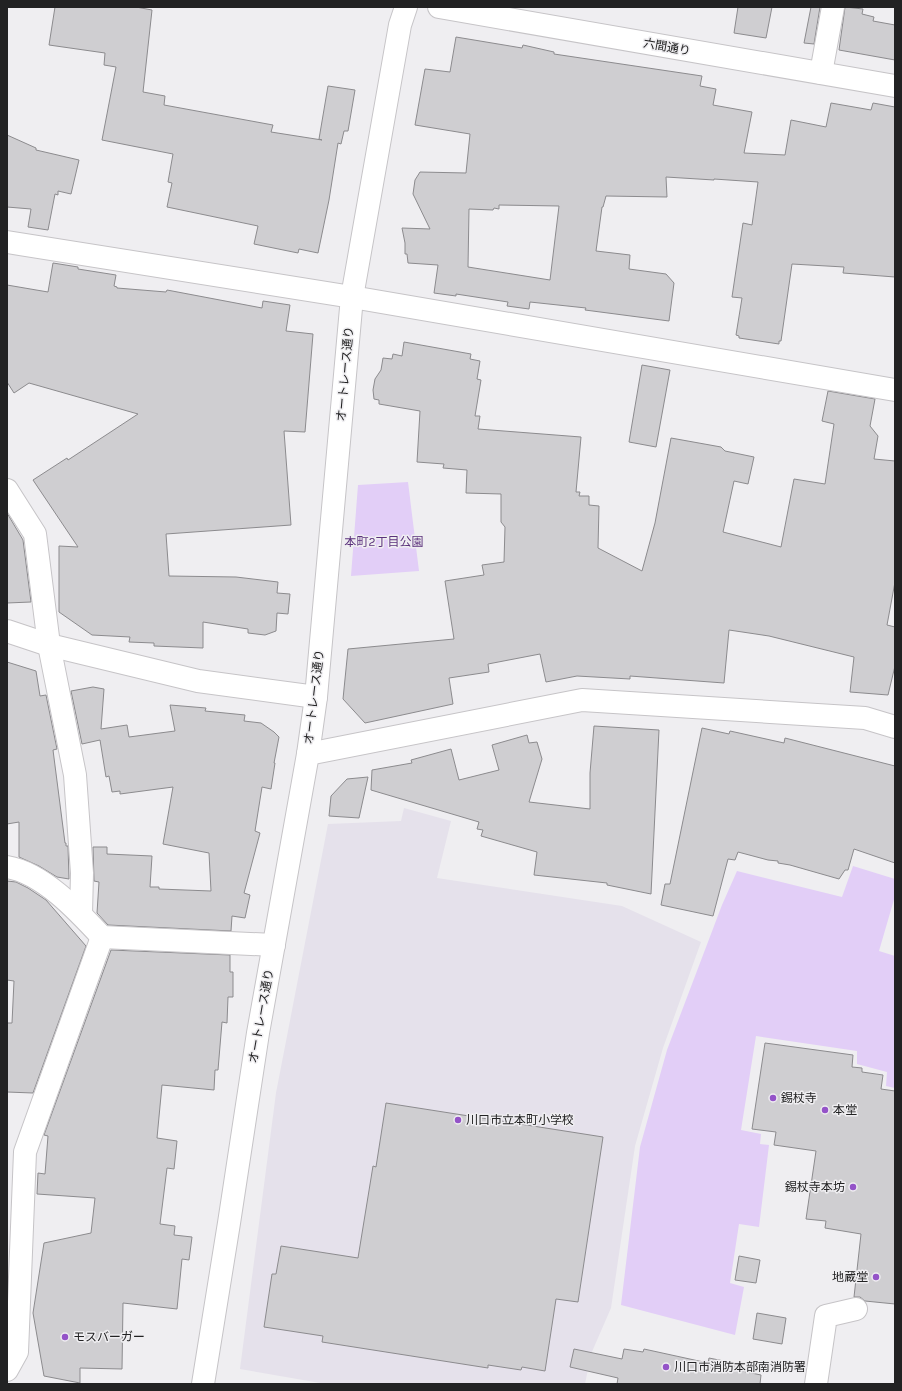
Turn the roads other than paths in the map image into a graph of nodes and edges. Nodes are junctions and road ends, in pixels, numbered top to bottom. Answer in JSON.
{"nodes":[{"id":1,"x":406,"y":7,"type":"edge"},
{"id":2,"x":439,"y":7,"type":"edge"},
{"id":3,"x":833,"y":7,"type":"edge"},
{"id":4,"x":820,"y":73,"type":"junction"},
{"id":5,"x":895,"y":86,"type":"edge"},
{"id":6,"x":7,"y":242,"type":"edge"},
{"id":7,"x":352,"y":297,"type":"junction"},
{"id":8,"x":895,"y":390,"type":"edge"},
{"id":9,"x":7,"y":490,"type":"edge"},
{"id":10,"x":7,"y":631,"type":"edge"},
{"id":11,"x":49,"y":645,"type":"junction"},
{"id":12,"x":316,"y":697,"type":"junction"},
{"id":13,"x":895,"y":727,"type":"edge"},
{"id":14,"x":308,"y":754,"type":"junction"},
{"id":15,"x":7,"y":867,"type":"edge"},
{"id":16,"x":80,"y":914,"type":"junction"},
{"id":17,"x":102,"y":936,"type":"junction"},
{"id":18,"x":274,"y":945,"type":"junction"},
{"id":19,"x":856,"y":1309,"type":"dead end"},
{"id":20,"x":7,"y":1370,"type":"edge"},
{"id":21,"x":202,"y":1384,"type":"edge"},
{"id":22,"x":816,"y":1384,"type":"edge"}],
"edges":[{"from":1,"to":7,"type":"street","name":"オートレース通り"},
{"from":2,"to":4,"type":"street","name":"六間通り"},
{"from":3,"to":4,"type":"street"},
{"from":4,"to":5,"type":"street","name":"六間通り"},
{"from":6,"to":7,"type":"street"},
{"from":7,"to":8,"type":"street"},
{"from":7,"to":12,"type":"street","name":"オートレース通り"},
{"from":9,"to":11,"type":"street"},
{"from":10,"to":11,"type":"street"},
{"from":11,"to":12,"type":"street"},
{"from":11,"to":16,"type":"street"},
{"from":12,"to":14,"type":"street","name":"オートレース通り"},
{"from":13,"to":14,"type":"street"},
{"from":14,"to":18,"type":"street","name":"オートレース通り"},
{"from":15,"to":16,"type":"street"},
{"from":16,"to":17,"type":"street"},
{"from":17,"to":18,"type":"street"},
{"from":17,"to":20,"type":"street"},
{"from":18,"to":21,"type":"street","name":"オートレース通り"},
{"from":19,"to":22,"type":"street"}]}
